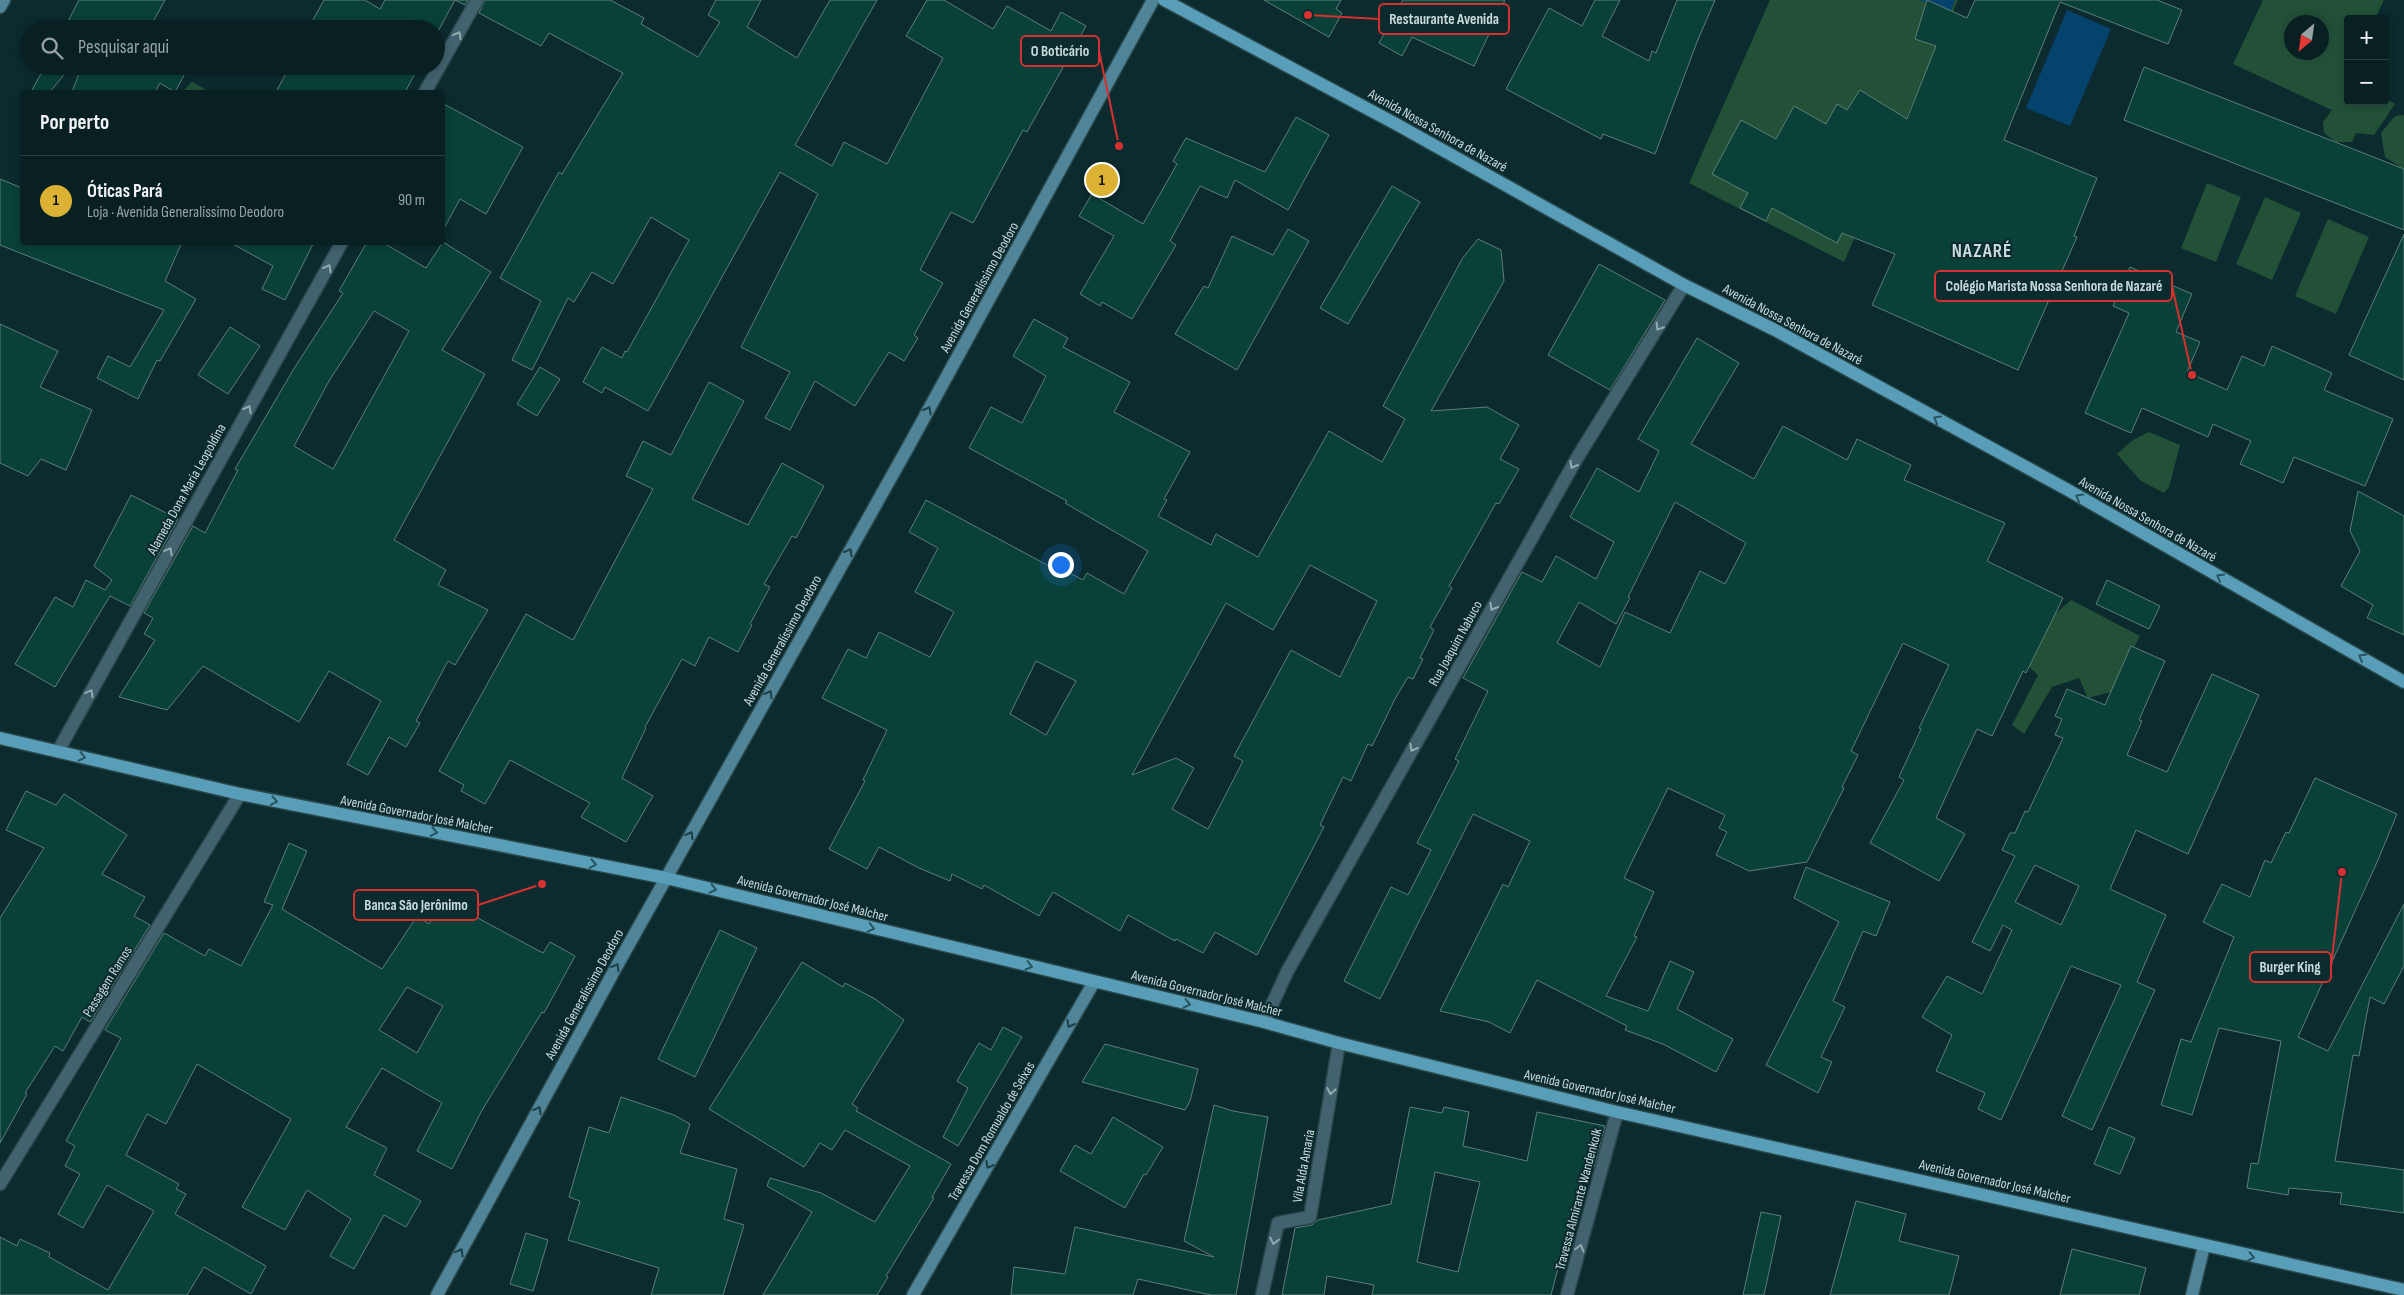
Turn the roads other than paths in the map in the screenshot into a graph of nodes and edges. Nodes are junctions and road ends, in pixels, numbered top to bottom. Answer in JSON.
{"nodes":[{"id":1,"x":4,"y":0,"type":"edge"},
{"id":2,"x":477,"y":0,"type":"edge"},
{"id":3,"x":1153,"y":0,"type":"edge"},
{"id":4,"x":1164,"y":0,"type":"edge"},
{"id":5,"x":0,"y":7,"type":"edge"},
{"id":6,"x":445,"y":57,"type":"edge"},
{"id":7,"x":435,"y":75,"type":"edge"},
{"id":8,"x":426,"y":90,"type":"edge"},
{"id":9,"x":340,"y":245,"type":"edge"},
{"id":10,"x":1684,"y":286,"type":"junction"},
{"id":11,"x":2404,"y":682,"type":"edge"},
{"id":12,"x":0,"y":738,"type":"edge"},
{"id":13,"x":58,"y":751,"type":"junction"},
{"id":14,"x":240,"y":794,"type":"junction"},
{"id":15,"x":666,"y":878,"type":"junction"},
{"id":16,"x":1094,"y":982,"type":"junction"},
{"id":17,"x":1264,"y":1022,"type":"junction"},
{"id":18,"x":1339,"y":1043,"type":"junction"},
{"id":19,"x":1617,"y":1112,"type":"junction"},
{"id":20,"x":0,"y":1184,"type":"edge"},
{"id":21,"x":2204,"y":1246,"type":"junction"},
{"id":22,"x":2404,"y":1290,"type":"edge"},
{"id":23,"x":437,"y":1295,"type":"edge"},
{"id":24,"x":914,"y":1295,"type":"edge"},
{"id":25,"x":1262,"y":1295,"type":"edge"},
{"id":26,"x":1567,"y":1295,"type":"edge"},
{"id":27,"x":2192,"y":1295,"type":"edge"}],
"edges":[{"from":1,"to":5,"type":"street"},
{"from":6,"to":2,"type":"street","one_way":true},
{"from":15,"to":3,"type":"street","name":"Avenida Generalíssimo Deodoro","one_way":true},
{"from":4,"to":10,"type":"main road","name":"Avenida Nossa Senhora de Nazaré"},
{"from":8,"to":7,"type":"street","one_way":true},
{"from":13,"to":9,"type":"street","name":"Alameda Dona Maria Leopoldina","one_way":true},
{"from":11,"to":10,"type":"main road","name":"Avenida Nossa Senhora de Nazaré","one_way":true},
{"from":10,"to":17,"type":"street","name":"Rua Joaquim Nabuco","one_way":true},
{"from":12,"to":13,"type":"main road","name":"Avenida Governador José Malcher"},
{"from":13,"to":14,"type":"main road","name":"Avenida Governador José Malcher","one_way":true},
{"from":14,"to":15,"type":"main road","name":"Avenida Governador José Malcher","one_way":true},
{"from":14,"to":20,"type":"street","name":"Passagem Ramos"},
{"from":15,"to":16,"type":"main road","name":"Avenida Governador José Malcher","one_way":true},
{"from":23,"to":15,"type":"street","name":"Avenida Generalíssimo Deodoro","one_way":true},
{"from":16,"to":17,"type":"main road","name":"Avenida Governador José Malcher","one_way":true},
{"from":16,"to":24,"type":"street","name":"Travessa Dom Romualdo de Seixas","one_way":true},
{"from":17,"to":18,"type":"main road","name":"Avenida Governador José Malcher"},
{"from":18,"to":19,"type":"main road","name":"Avenida Governador José Malcher"},
{"from":18,"to":25,"type":"street","name":"Vila Alda Amaria","one_way":true},
{"from":19,"to":21,"type":"main road","name":"Avenida Governador José Malcher"},
{"from":26,"to":19,"type":"street","name":"Travessa Almirante Wandenkolk","one_way":true},
{"from":21,"to":22,"type":"main road","name":"Avenida Governador José Malcher","one_way":true},
{"from":21,"to":27,"type":"street"}]}
